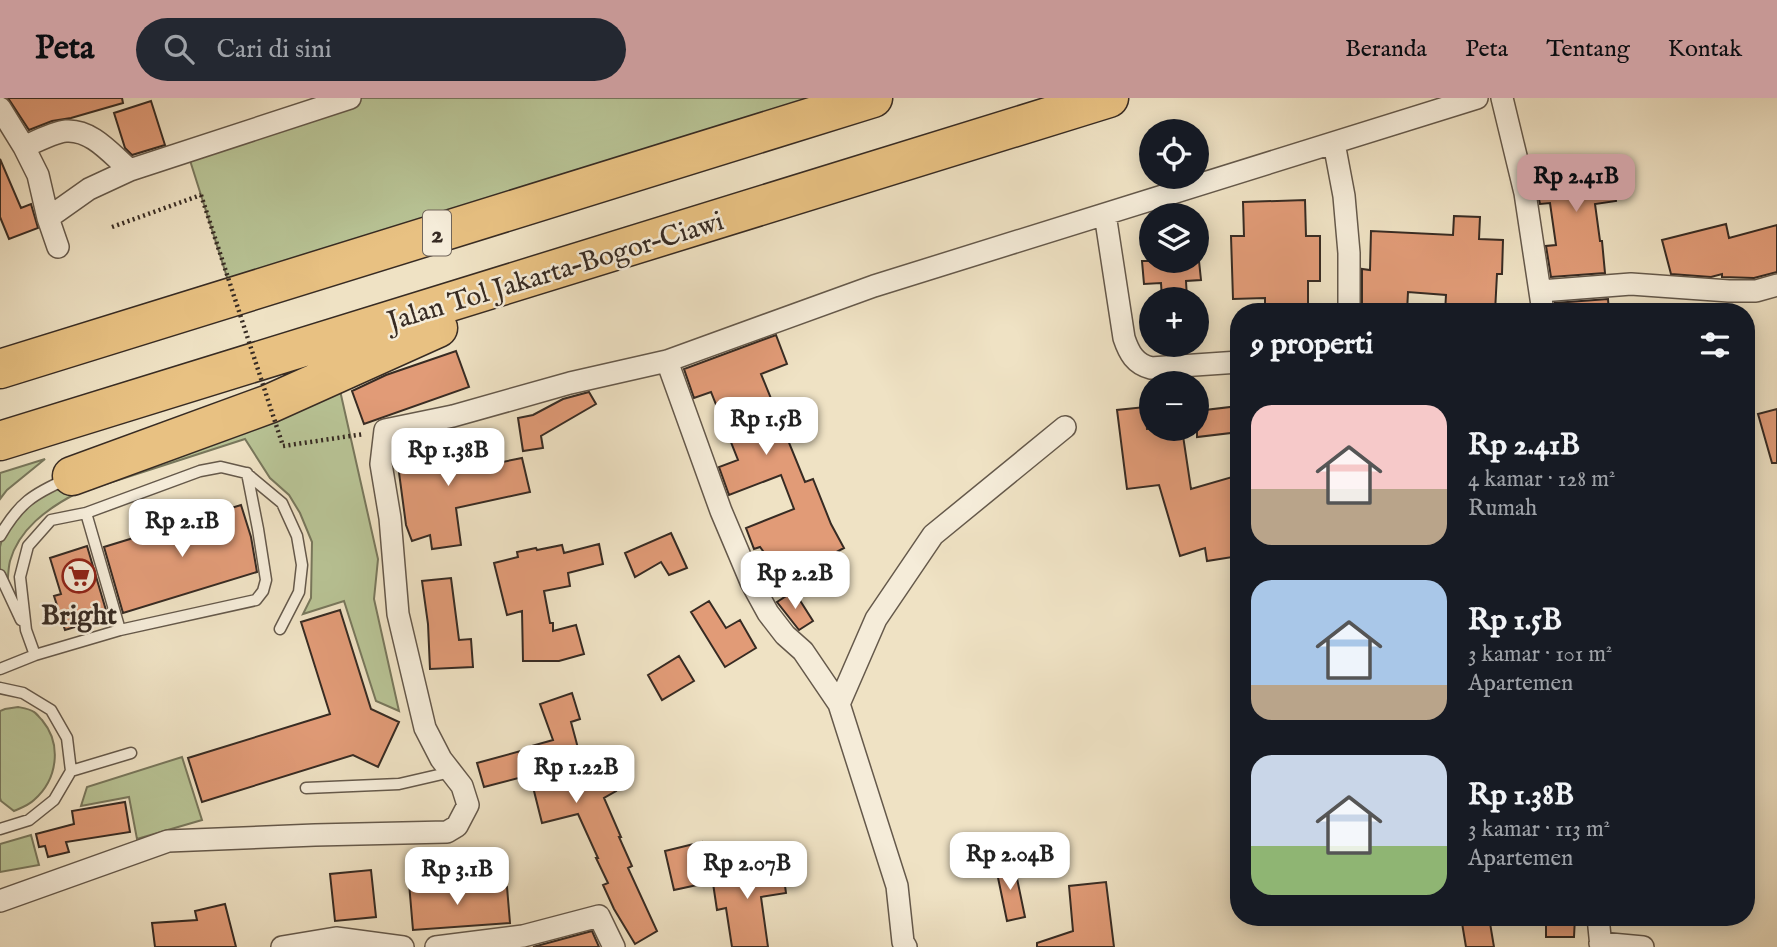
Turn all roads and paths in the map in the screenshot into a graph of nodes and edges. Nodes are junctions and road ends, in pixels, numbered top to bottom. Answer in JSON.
{"nodes":[{"id":1,"x":350,"y":98,"type":"edge"},
{"id":2,"x":873,"y":98,"type":"edge"},
{"id":3,"x":1109,"y":98,"type":"edge"},
{"id":4,"x":1477,"y":98,"type":"edge"},
{"id":5,"x":1502,"y":98,"type":"edge"},
{"id":6,"x":0,"y":108,"type":"edge"},
{"id":7,"x":1334,"y":143,"type":"junction"},
{"id":8,"x":24,"y":147,"type":"junction"},
{"id":9,"x":130,"y":170,"type":"junction"},
{"id":10,"x":1105,"y":214,"type":"junction"},
{"id":11,"x":48,"y":218,"type":"junction"},
{"id":12,"x":112,"y":227,"type":"dead end"},
{"id":13,"x":58,"y":247,"type":"dead end"},
{"id":14,"x":590,"y":260,"type":"junction"},
{"id":15,"x":1777,"y":285,"type":"edge"},
{"id":16,"x":1542,"y":301,"type":"edge"},
{"id":17,"x":1349,"y":303,"type":"edge"},
{"id":18,"x":667,"y":361,"type":"junction"},
{"id":19,"x":1230,"y":363,"type":"edge"},
{"id":20,"x":0,"y":369,"type":"edge"},
{"id":21,"x":1065,"y":427,"type":"dead end"},
{"id":22,"x":385,"y":429,"type":"junction"},
{"id":23,"x":0,"y":441,"type":"edge"},
{"id":24,"x":246,"y":473,"type":"junction"},
{"id":25,"x":72,"y":476,"type":"joint"},
{"id":26,"x":86,"y":513,"type":"junction"},
{"id":27,"x":0,"y":536,"type":"edge"},
{"id":28,"x":0,"y":575,"type":"edge"},
{"id":29,"x":280,"y":629,"type":"dead end"},
{"id":30,"x":26,"y":630,"type":"junction"},
{"id":31,"x":120,"y":630,"type":"junction"},
{"id":32,"x":36,"y":655,"type":"junction"},
{"id":33,"x":0,"y":669,"type":"edge"},
{"id":34,"x":0,"y":688,"type":"edge"},
{"id":35,"x":839,"y":704,"type":"junction"},
{"id":36,"x":131,"y":753,"type":"dead end"},
{"id":37,"x":71,"y":771,"type":"junction"},
{"id":38,"x":451,"y":772,"type":"junction"},
{"id":39,"x":306,"y":788,"type":"dead end"},
{"id":40,"x":0,"y":829,"type":"edge"},
{"id":41,"x":0,"y":901,"type":"edge"},
{"id":42,"x":1599,"y":926,"type":"edge"},
{"id":43,"x":1601,"y":945,"type":"edge"},
{"id":44,"x":282,"y":947,"type":"edge"},
{"id":45,"x":403,"y":947,"type":"edge"},
{"id":46,"x":436,"y":947,"type":"edge"},
{"id":47,"x":614,"y":947,"type":"edge"},
{"id":48,"x":906,"y":947,"type":"edge"},
{"id":49,"x":1643,"y":947,"type":"edge"}],
"edges":[{"from":1,"to":9,"type":"street"},
{"from":2,"to":20,"type":"highway","number":"2"},
{"from":3,"to":14,"type":"highway","name":"Jalan Tol Jakarta–Bogor–Ciawi"},
{"from":4,"to":7,"type":"street"},
{"from":5,"to":16,"type":"street"},
{"from":6,"to":8,"type":"street"},
{"from":7,"to":10,"type":"street"},
{"from":7,"to":17,"type":"street"},
{"from":8,"to":9,"type":"street"},
{"from":8,"to":11,"type":"street"},
{"from":9,"to":11,"type":"street"},
{"from":10,"to":18,"type":"street"},
{"from":10,"to":19,"type":"street"},
{"from":11,"to":13,"type":"street"},
{"from":12,"to":22,"type":"path","bridge":true},
{"from":14,"to":23,"type":"highway","name":"Jalan Tol Jakarta–Bogor–Ciawi"},
{"from":14,"to":25,"type":"highway"},
{"from":15,"to":16,"type":"street"},
{"from":18,"to":22,"type":"street"},
{"from":18,"to":35,"type":"street"},
{"from":21,"to":35,"type":"street"},
{"from":22,"to":38,"type":"street"},
{"from":24,"to":26,"type":"lane"},
{"from":24,"to":29,"type":"lane"},
{"from":24,"to":31,"type":"lane"},
{"from":25,"to":27,"type":"lane"},
{"from":26,"to":30,"type":"lane"},
{"from":26,"to":31,"type":"lane"},
{"from":28,"to":30,"type":"lane"},
{"from":30,"to":32,"type":"lane"},
{"from":31,"to":32,"type":"lane"},
{"from":32,"to":33,"type":"lane"},
{"from":34,"to":37,"type":"lane"},
{"from":35,"to":48,"type":"street"},
{"from":36,"to":37,"type":"lane"},
{"from":37,"to":40,"type":"lane"},
{"from":38,"to":39,"type":"lane"},
{"from":38,"to":41,"type":"street"},
{"from":42,"to":43,"type":"street"},
{"from":43,"to":49,"type":"street"},
{"from":44,"to":45,"type":"street"},
{"from":46,"to":47,"type":"street"}]}
